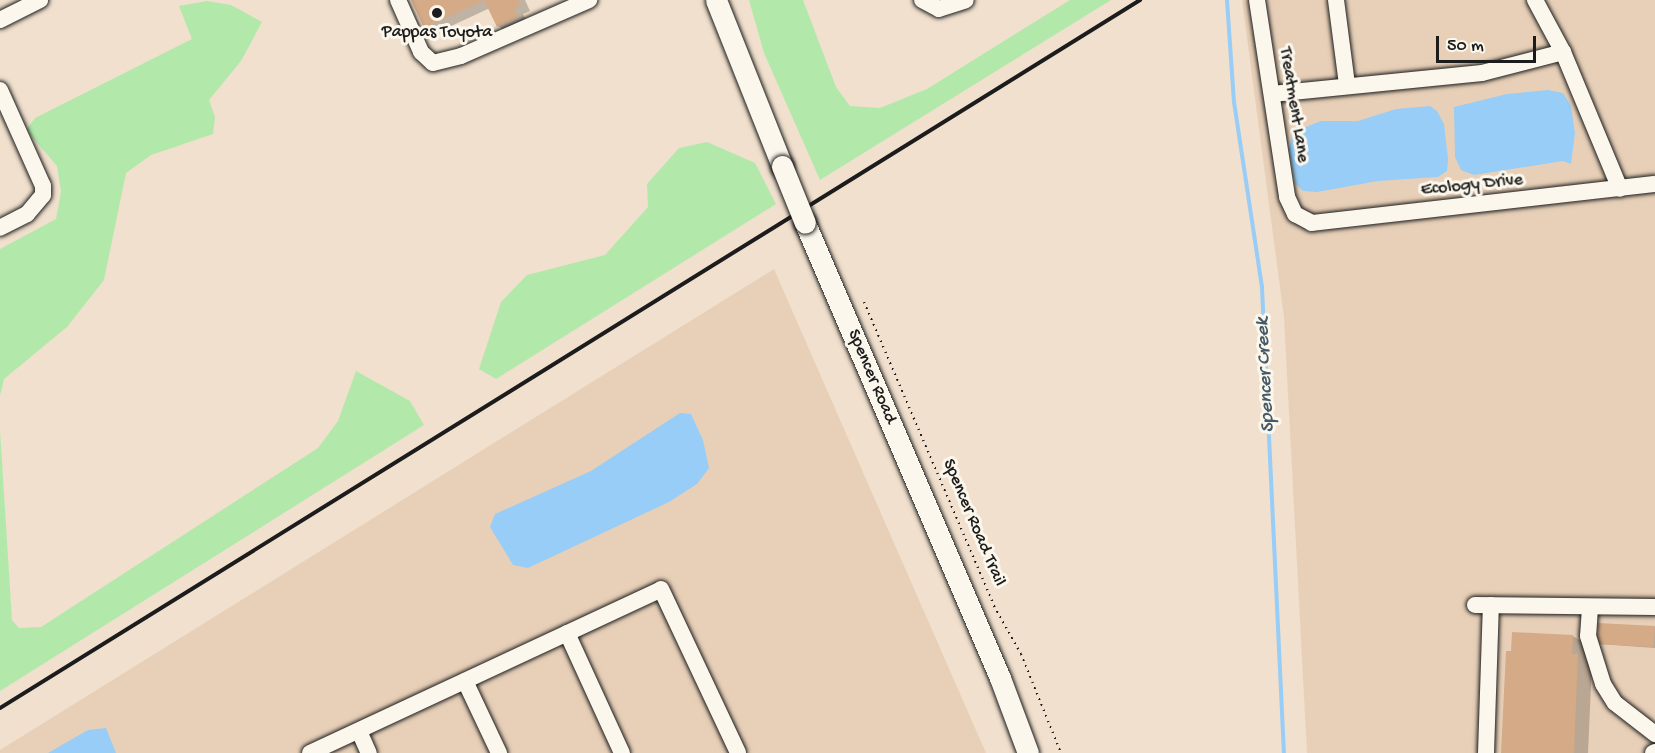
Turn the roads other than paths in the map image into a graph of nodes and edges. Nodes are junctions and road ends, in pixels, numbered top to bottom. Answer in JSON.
{"nodes":[{"id":1,"x":40,"y":0,"type":"edge"},
{"id":2,"x":398,"y":0,"type":"edge"},
{"id":3,"x":589,"y":0,"type":"edge"},
{"id":4,"x":716,"y":0,"type":"edge"},
{"id":5,"x":922,"y":0,"type":"edge"},
{"id":6,"x":966,"y":0,"type":"edge"},
{"id":7,"x":1258,"y":0,"type":"edge"},
{"id":8,"x":1336,"y":0,"type":"edge"},
{"id":9,"x":1535,"y":0,"type":"edge"},
{"id":10,"x":0,"y":20,"type":"edge"},
{"id":11,"x":1563,"y":52,"type":"junction"},
{"id":12,"x":1347,"y":85,"type":"junction"},
{"id":13,"x":0,"y":90,"type":"edge"},
{"id":14,"x":1272,"y":94,"type":"junction"},
{"id":15,"x":1655,"y":184,"type":"edge"},
{"id":16,"x":1620,"y":189,"type":"junction"},
{"id":17,"x":1295,"y":214,"type":"joint"},
{"id":18,"x":0,"y":228,"type":"edge"},
{"id":19,"x":1655,"y":607,"type":"edge"},
{"id":20,"x":1590,"y":608,"type":"junction"},
{"id":21,"x":567,"y":633,"type":"junction"},
{"id":22,"x":465,"y":681,"type":"junction"},
{"id":23,"x":359,"y":731,"type":"junction"},
{"id":24,"x":1655,"y":734,"type":"edge"},
{"id":25,"x":310,"y":753,"type":"edge"},
{"id":26,"x":369,"y":753,"type":"edge"},
{"id":27,"x":499,"y":753,"type":"edge"},
{"id":28,"x":622,"y":753,"type":"edge"},
{"id":29,"x":738,"y":753,"type":"edge"},
{"id":30,"x":1028,"y":753,"type":"edge"},
{"id":31,"x":1486,"y":753,"type":"edge"}],
"edges":[{"from":1,"to":10,"type":"street"},
{"from":2,"to":3,"type":"street"},
{"from":4,"to":30,"type":"main road","name":"Spencer Road","bridge":true},
{"from":5,"to":6,"type":"street"},
{"from":7,"to":14,"type":"street","name":"Treatment Lane"},
{"from":8,"to":12,"type":"street"},
{"from":9,"to":11,"type":"street"},
{"from":11,"to":12,"type":"street"},
{"from":11,"to":16,"type":"street"},
{"from":12,"to":14,"type":"street"},
{"from":13,"to":18,"type":"street"},
{"from":14,"to":17,"type":"street","name":"Treatment Lane"},
{"from":15,"to":16,"type":"street","name":"Ecology Drive"},
{"from":16,"to":17,"type":"street","name":"Ecology Drive"},
{"from":19,"to":20,"type":"street"},
{"from":20,"to":24,"type":"street"},
{"from":20,"to":31,"type":"street"},
{"from":21,"to":22,"type":"street"},
{"from":21,"to":28,"type":"street"},
{"from":21,"to":29,"type":"street"},
{"from":22,"to":23,"type":"street"},
{"from":22,"to":27,"type":"street"},
{"from":23,"to":25,"type":"street"},
{"from":23,"to":26,"type":"street"}]}
